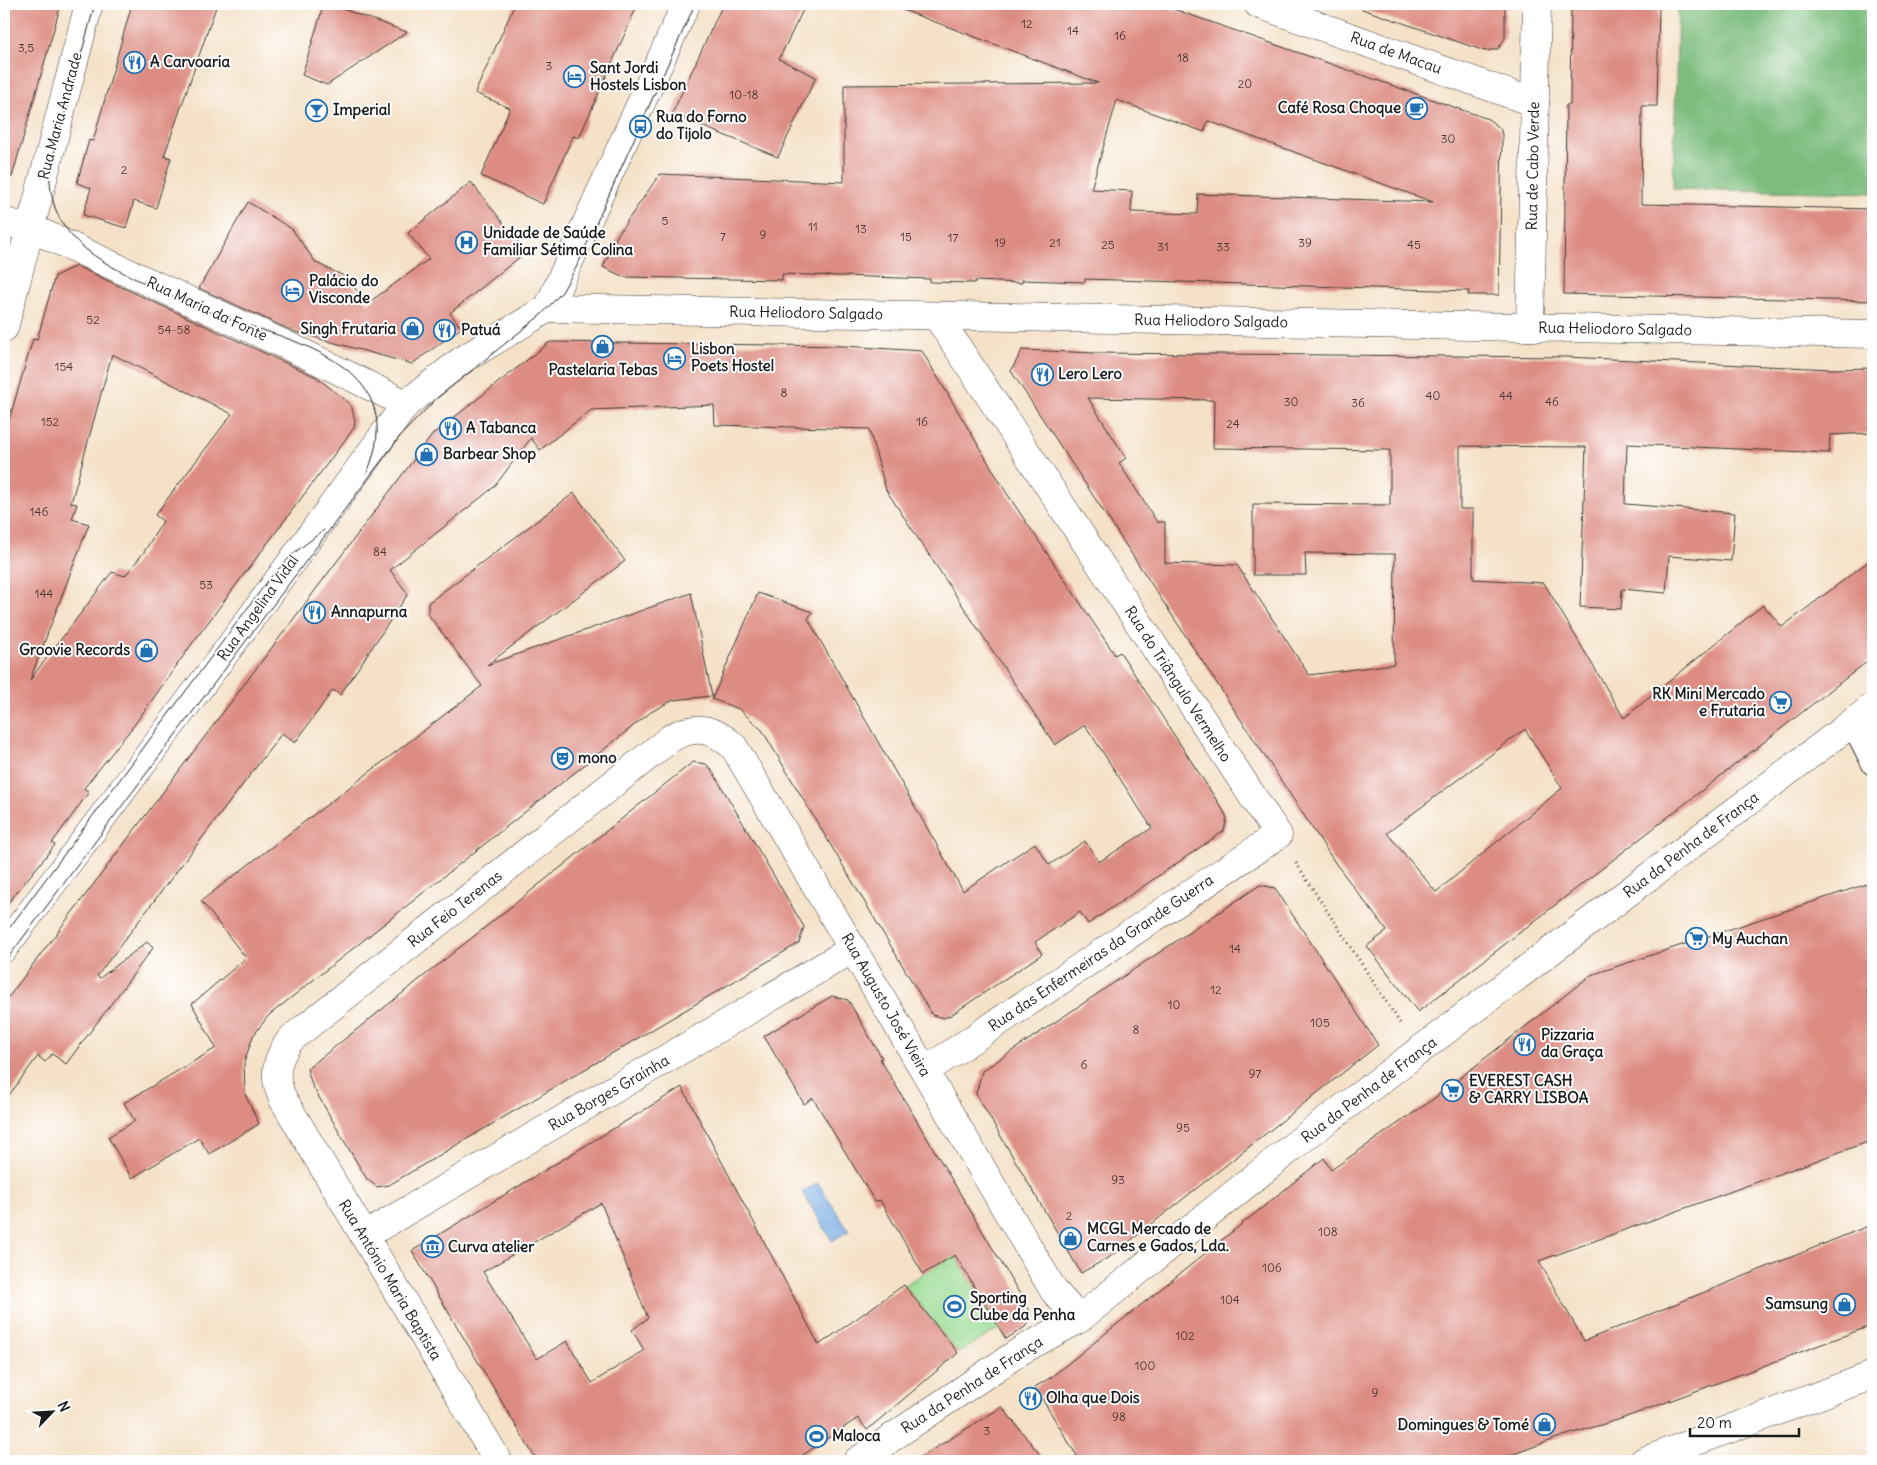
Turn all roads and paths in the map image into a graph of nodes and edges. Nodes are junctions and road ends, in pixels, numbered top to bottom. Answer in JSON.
{"nodes":[{"id":1,"x":89,"y":4,"type":"edge"},
{"id":2,"x":686,"y":4,"type":"edge"},
{"id":3,"x":1258,"y":4,"type":"edge"},
{"id":4,"x":1536,"y":4,"type":"edge"},
{"id":5,"x":1534,"y":102,"type":"junction"},
{"id":6,"x":4,"y":222,"type":"edge"},
{"id":7,"x":31,"y":228,"type":"junction"},
{"id":8,"x":548,"y":308,"type":"junction"},
{"id":9,"x":937,"y":316,"type":"junction"},
{"id":10,"x":1530,"y":327,"type":"junction"},
{"id":11,"x":4,"y":328,"type":"edge"},
{"id":12,"x":1873,"y":334,"type":"edge"},
{"id":13,"x":406,"y":404,"type":"junction"},
{"id":14,"x":1873,"y":707,"type":"edge"},
{"id":15,"x":1852,"y":723,"type":"junction"},
{"id":16,"x":671,"y":738,"type":"joint"},
{"id":17,"x":1873,"y":764,"type":"edge"},
{"id":18,"x":1278,"y":835,"type":"junction"},
{"id":19,"x":4,"y":948,"type":"edge"},
{"id":20,"x":853,"y":948,"type":"junction"},
{"id":21,"x":1420,"y":1052,"type":"junction"},
{"id":22,"x":925,"y":1071,"type":"junction"},
{"id":23,"x":283,"y":1099,"type":"joint"},
{"id":24,"x":364,"y":1236,"type":"junction"},
{"id":25,"x":1079,"y":1319,"type":"junction"},
{"id":26,"x":1873,"y":1375,"type":"edge"},
{"id":27,"x":498,"y":1461,"type":"edge"},
{"id":28,"x":857,"y":1461,"type":"edge"},
{"id":29,"x":1644,"y":1461,"type":"edge"}],
"edges":[{"from":1,"to":7,"type":"street","name":"Rua Maria Andrade"},
{"from":2,"to":8,"type":"street"},
{"from":3,"to":5,"type":"street","name":"Rua de Macau"},
{"from":4,"to":5,"type":"street","name":"Rua de Cabo Verde"},
{"from":5,"to":10,"type":"street","name":"Rua de Cabo Verde"},
{"from":6,"to":7,"type":"street","name":"Rua Maria da Fonte"},
{"from":7,"to":11,"type":"street","name":"Rua Maria Andrade"},
{"from":7,"to":13,"type":"street","name":"Rua Maria da Fonte"},
{"from":8,"to":9,"type":"street","name":"Rua Heliodoro Salgado"},
{"from":8,"to":13,"type":"street","name":"Rua Angelina Vidal"},
{"from":9,"to":10,"type":"street","name":"Rua Heliodoro Salgado"},
{"from":9,"to":18,"type":"street","name":"Rua do Triângulo Vermelho"},
{"from":10,"to":12,"type":"street","name":"Rua Heliodoro Salgado"},
{"from":13,"to":19,"type":"street","name":"Rua Angelina Vidal"},
{"from":14,"to":15,"type":"street","name":"Rua da Penha de França"},
{"from":15,"to":17,"type":"street"},
{"from":15,"to":21,"type":"street","name":"Rua da Penha de França"},
{"from":16,"to":20,"type":"street","name":"Rua Augusto José Vieira"},
{"from":16,"to":23,"type":"street","name":"Rua Feio Terenas"},
{"from":18,"to":21,"type":"path"},
{"from":18,"to":22,"type":"street","name":"Rua das Enfermeiras da Grande Guerra"},
{"from":20,"to":22,"type":"street","name":"Rua Augusto José Vieira"},
{"from":20,"to":24,"type":"street","name":"Rua Borges Graínha"},
{"from":21,"to":25,"type":"street","name":"Rua da Penha de França"},
{"from":22,"to":25,"type":"street","name":"Rua Augusto José Vieira"},
{"from":23,"to":24,"type":"street","name":"Rua António Maria Baptista"},
{"from":24,"to":27,"type":"street","name":"Rua António Maria Baptista"},
{"from":25,"to":28,"type":"street","name":"Rua da Penha de França"},
{"from":26,"to":29,"type":"street"}]}
